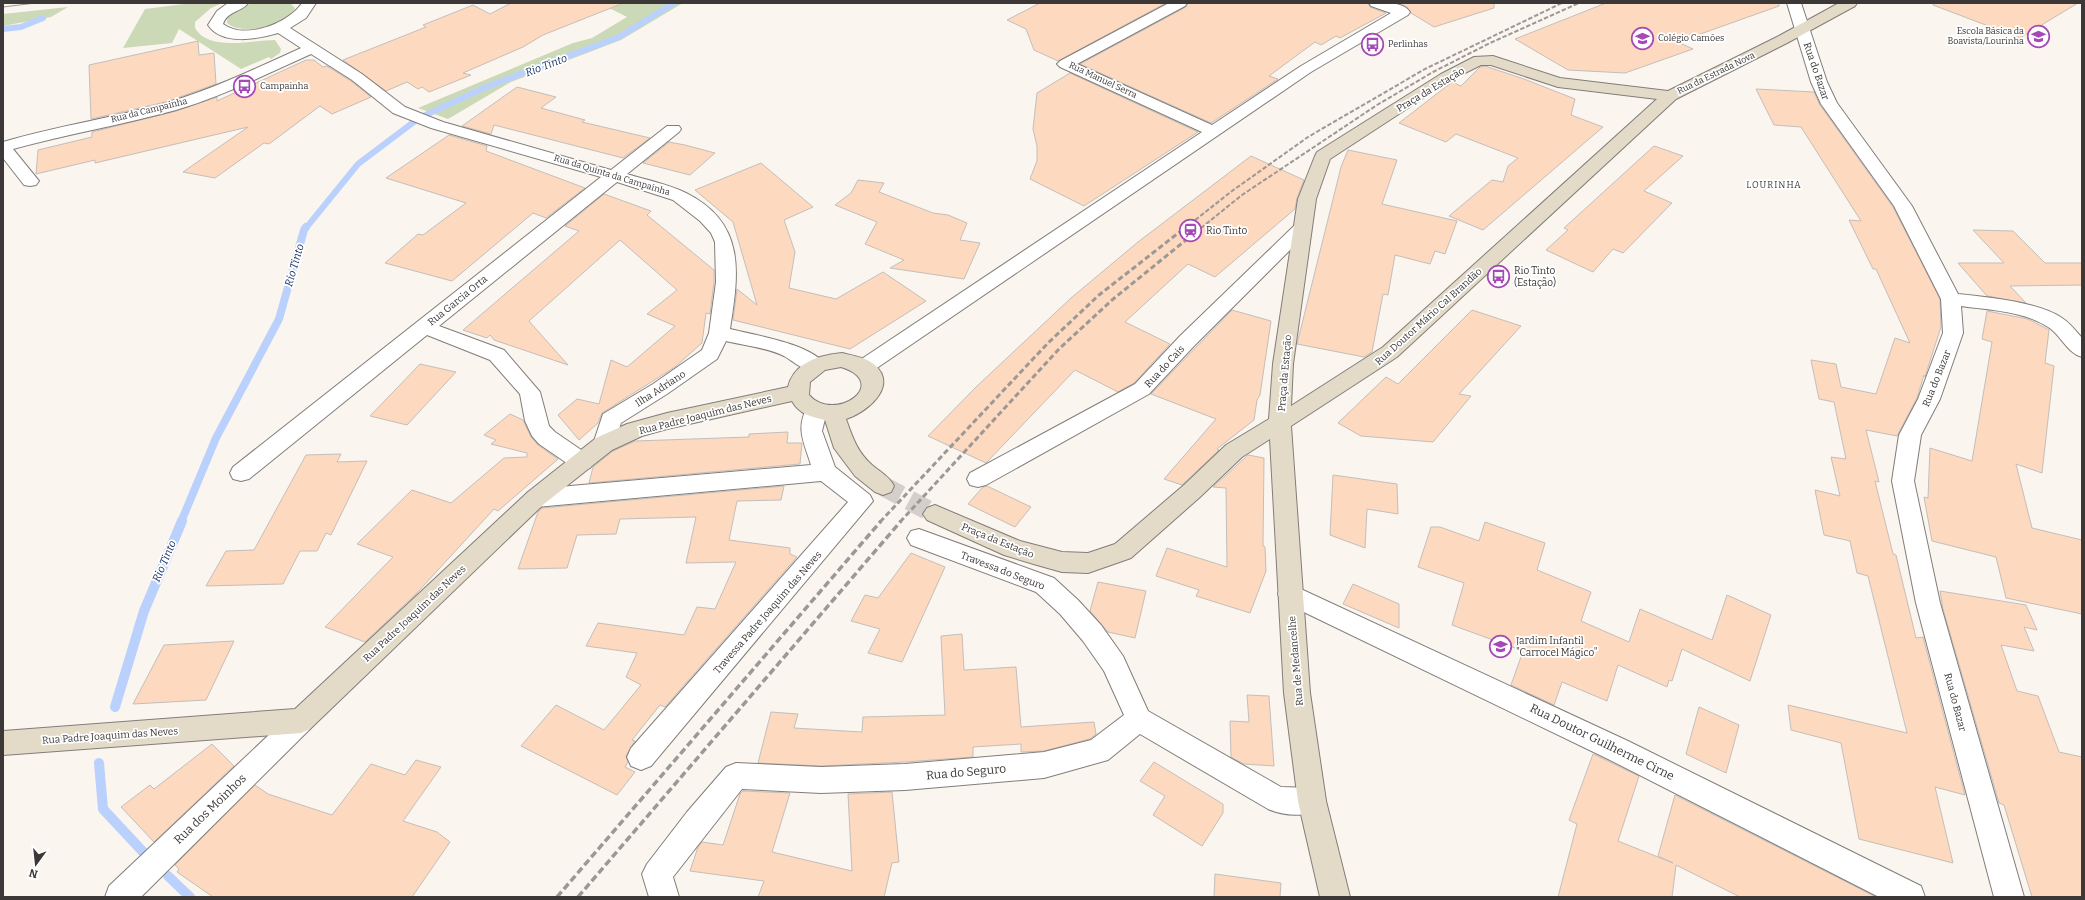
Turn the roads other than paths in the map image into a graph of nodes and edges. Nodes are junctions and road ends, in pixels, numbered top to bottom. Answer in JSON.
{"nodes":[{"id":1,"x":241,"y":3,"type":"edge"},
{"id":2,"x":1180,"y":3,"type":"edge"},
{"id":3,"x":1376,"y":3,"type":"edge"},
{"id":4,"x":1794,"y":3,"type":"edge"},
{"id":5,"x":1850,"y":3,"type":"edge"},
{"id":6,"x":306,"y":5,"type":"edge"},
{"id":7,"x":1403,"y":8,"type":"edge"},
{"id":8,"x":280,"y":27,"type":"junction"},
{"id":9,"x":1802,"y":27,"type":"junction"},
{"id":10,"x":312,"y":48,"type":"junction"},
{"id":11,"x":1479,"y":60,"type":"joint"},
{"id":12,"x":1670,"y":96,"type":"junction"},
{"id":13,"x":674,"y":129,"type":"dead end"},
{"id":14,"x":1213,"y":131,"type":"junction"},
{"id":15,"x":3,"y":147,"type":"edge"},
{"id":16,"x":612,"y":176,"type":"junction"},
{"id":17,"x":30,"y":181,"type":"dead end"},
{"id":18,"x":1302,"y":228,"type":"junction"},
{"id":19,"x":1951,"y":299,"type":"junction"},
{"id":20,"x":424,"y":326,"type":"junction"},
{"id":21,"x":719,"y":333,"type":"junction"},
{"id":22,"x":2082,"y":350,"type":"edge"},
{"id":23,"x":816,"y":366,"type":"junction"},
{"id":24,"x":864,"y":367,"type":"junction"},
{"id":25,"x":798,"y":392,"type":"junction"},
{"id":26,"x":825,"y":412,"type":"junction"},
{"id":27,"x":1280,"y":422,"type":"junction"},
{"id":28,"x":604,"y":444,"type":"junction"},
{"id":29,"x":582,"y":462,"type":"junction"},
{"id":30,"x":825,"y":472,"type":"junction"},
{"id":31,"x":241,"y":473,"type":"dead end"},
{"id":32,"x":978,"y":479,"type":"dead end"},
{"id":33,"x":883,"y":486,"type":"tunnel mouth"},
{"id":34,"x":536,"y":498,"type":"junction"},
{"id":35,"x":935,"y":514,"type":"tunnel mouth"},
{"id":36,"x":919,"y":538,"type":"dead end"},
{"id":37,"x":1290,"y":594,"type":"junction"},
{"id":38,"x":1139,"y":719,"type":"junction"},
{"id":39,"x":301,"y":721,"type":"junction"},
{"id":40,"x":3,"y":743,"type":"edge"},
{"id":41,"x":641,"y":758,"type":"dead end"},
{"id":42,"x":1312,"y":801,"type":"junction"},
{"id":43,"x":120,"y":897,"type":"edge"},
{"id":44,"x":664,"y":897,"type":"edge"},
{"id":45,"x":1335,"y":897,"type":"edge"},
{"id":46,"x":1910,"y":897,"type":"edge"},
{"id":47,"x":2009,"y":897,"type":"edge"}],
"edges":[{"from":1,"to":8,"type":"street"},
{"from":2,"to":14,"type":"street","name":"Rua Manuel Serra"},
{"from":3,"to":7,"type":"street"},
{"from":4,"to":9,"type":"street","name":"Rua do Bazar"},
{"from":5,"to":9,"type":"street","name":"Rua da Estrada Nova"},
{"from":6,"to":8,"type":"street"},
{"from":7,"to":14,"type":"street"},
{"from":8,"to":10,"type":"street","name":"Rua da Quinta da Campainha"},
{"from":9,"to":12,"type":"street","name":"Rua da Estrada Nova"},
{"from":9,"to":19,"type":"street","name":"Rua do Bazar"},
{"from":10,"to":15,"type":"street","name":"Rua da Campainha"},
{"from":10,"to":16,"type":"street","name":"Rua da Quinta da Campainha"},
{"from":11,"to":12,"type":"street","name":"Rua da Estrada Nova"},
{"from":11,"to":18,"type":"street","name":"Praça da Estação"},
{"from":12,"to":27,"type":"street","name":"Rua Doutor Mário Cal Brandão"},
{"from":13,"to":16,"type":"street","name":"Rua Garcia Orta"},
{"from":14,"to":24,"type":"street"},
{"from":15,"to":17,"type":"street"},
{"from":16,"to":20,"type":"street","name":"Rua Garcia Orta"},
{"from":16,"to":21,"type":"street","name":"Rua da Quinta da Campainha"},
{"from":18,"to":27,"type":"street","name":"Praça da Estação"},
{"from":18,"to":32,"type":"street","name":"Rua do Cais"},
{"from":19,"to":22,"type":"street"},
{"from":19,"to":47,"type":"street","name":"Rua do Bazar"},
{"from":20,"to":29,"type":"street"},
{"from":20,"to":31,"type":"street","name":"Rua Garcia Orta"},
{"from":21,"to":23,"type":"street"},
{"from":21,"to":28,"type":"street","name":"Ilha Adriano"},
{"from":23,"to":24,"type":"street"},
{"from":23,"to":25,"type":"street"},
{"from":24,"to":26,"type":"street"},
{"from":25,"to":26,"type":"street"},
{"from":25,"to":28,"type":"street","name":"Rua Padre Joaquim das Neves"},
{"from":26,"to":30,"type":"street"},
{"from":26,"to":33,"type":"street"},
{"from":27,"to":35,"type":"street","name":"Praça da Estação"},
{"from":27,"to":37,"type":"street","name":"Rua de Medancelhe"},
{"from":28,"to":29,"type":"street","name":"Rua Padre Joaquim das Neves"},
{"from":29,"to":34,"type":"street","name":"Rua Padre Joaquim das Neves"},
{"from":30,"to":34,"type":"street"},
{"from":30,"to":41,"type":"street","name":"Travessa Padre Joaquim das Neves"},
{"from":34,"to":39,"type":"street","name":"Rua Padre Joaquim das Neves"},
{"from":36,"to":38,"type":"street","name":"Travessa do Seguro"},
{"from":37,"to":42,"type":"street","name":"Rua de Medancelhe"},
{"from":37,"to":46,"type":"street","name":"Rua Doutor Guilherme Cirne"},
{"from":38,"to":42,"type":"street"},
{"from":38,"to":44,"type":"street","name":"Rua do Seguro"},
{"from":39,"to":40,"type":"street","name":"Rua Padre Joaquim das Neves"},
{"from":39,"to":43,"type":"street","name":"Rua dos Moinhos"},
{"from":42,"to":45,"type":"street","name":"Rua de Medancelhe"}]}
